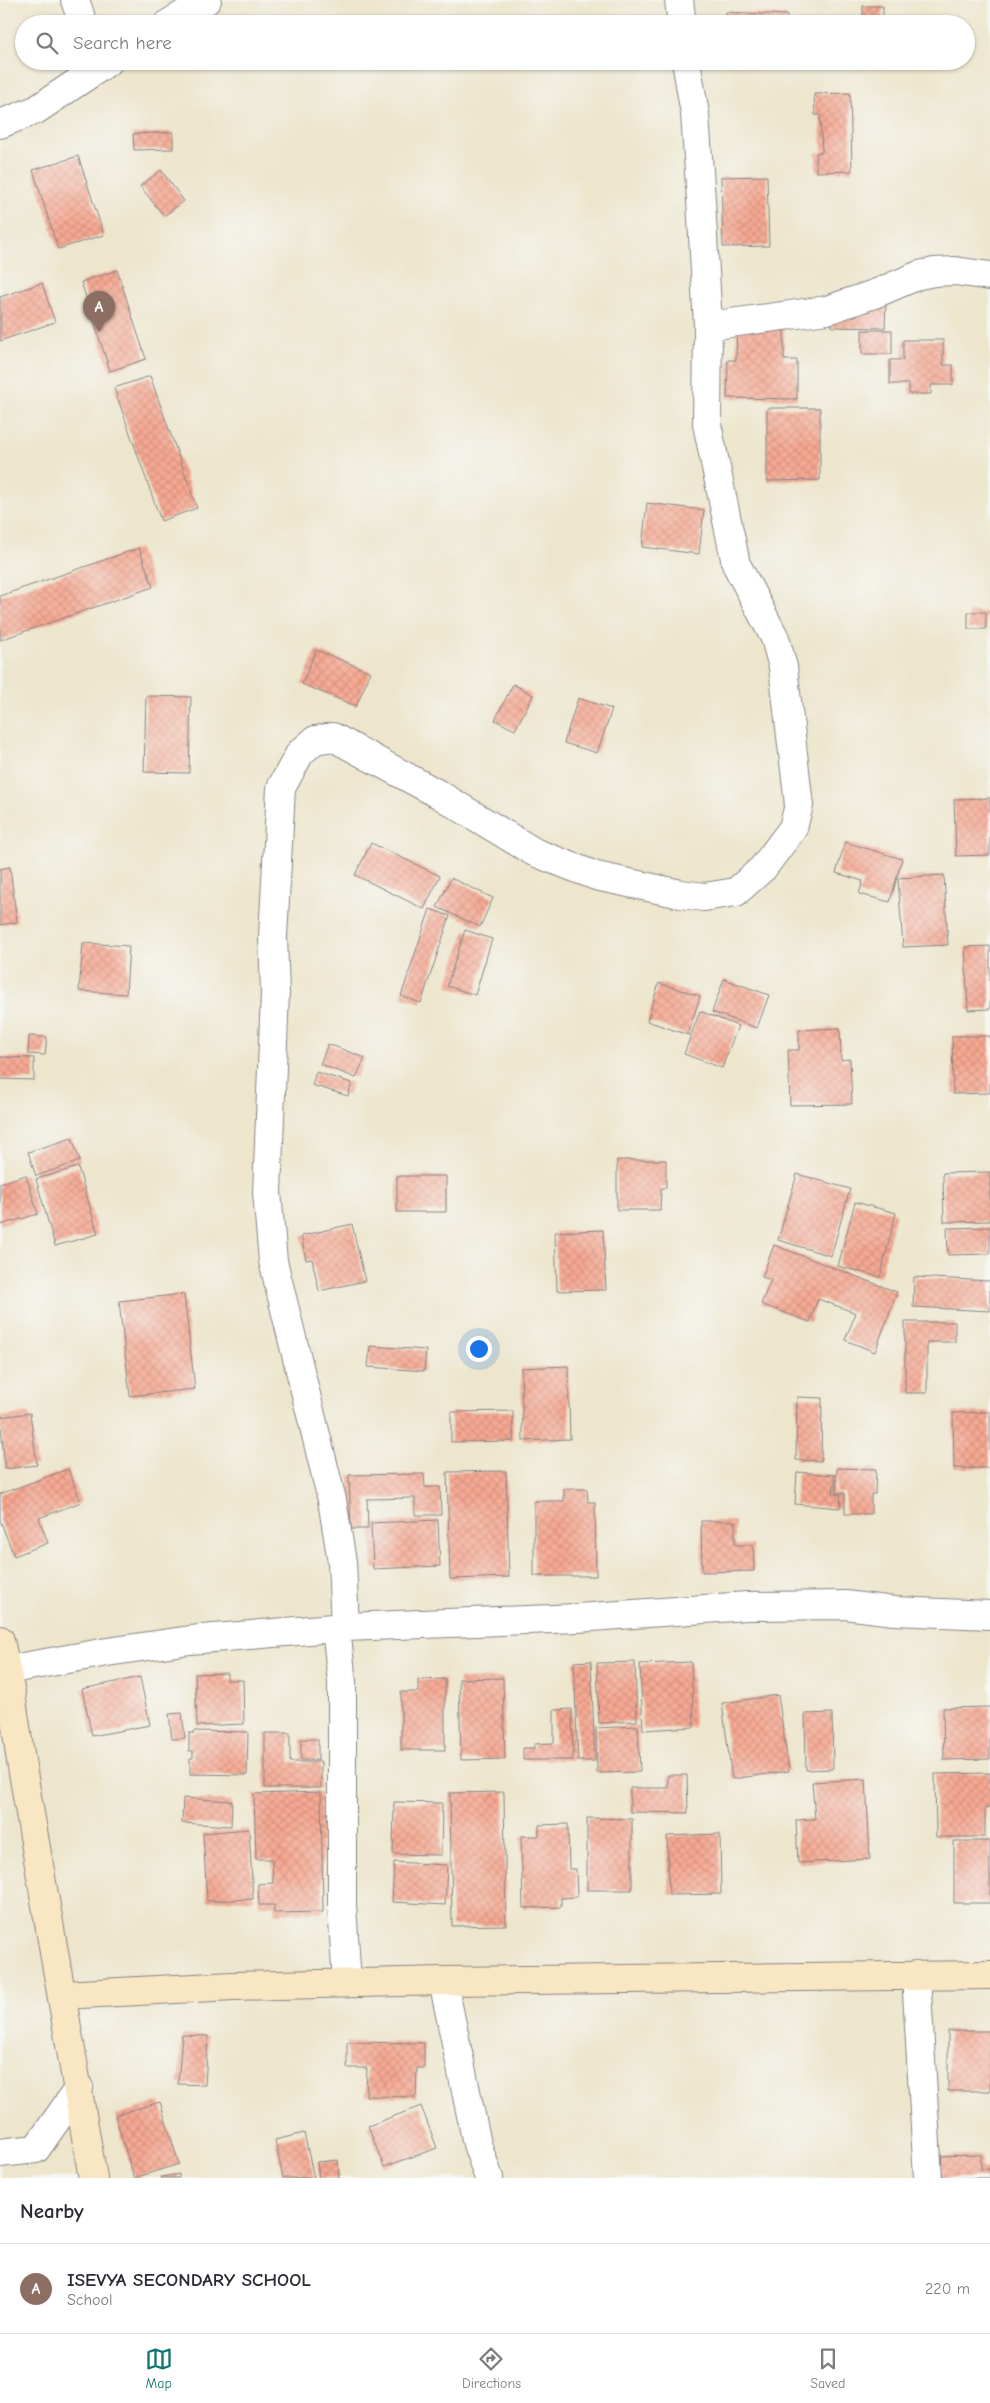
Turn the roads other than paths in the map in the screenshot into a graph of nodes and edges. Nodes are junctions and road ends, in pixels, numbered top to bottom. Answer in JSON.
{"nodes":[{"id":1,"x":75,"y":0,"type":"edge"},
{"id":2,"x":207,"y":0,"type":"edge"},
{"id":3,"x":679,"y":0,"type":"edge"},
{"id":4,"x":80,"y":15,"type":"edge"},
{"id":5,"x":183,"y":15,"type":"edge"},
{"id":6,"x":681,"y":15,"type":"edge"},
{"id":7,"x":93,"y":70,"type":"edge"},
{"id":8,"x":688,"y":70,"type":"edge"},
{"id":9,"x":0,"y":124,"type":"edge"},
{"id":10,"x":990,"y":276,"type":"edge"},
{"id":11,"x":708,"y":326,"type":"junction"},
{"id":12,"x":990,"y":1615,"type":"edge"},
{"id":13,"x":341,"y":1627,"type":"junction"},
{"id":14,"x":0,"y":1640,"type":"edge"},
{"id":15,"x":6,"y":1670,"type":"junction"},
{"id":16,"x":916,"y":1975,"type":"junction"},
{"id":17,"x":990,"y":1975,"type":"edge"},
{"id":18,"x":443,"y":1981,"type":"junction"},
{"id":19,"x":347,"y":1983,"type":"junction"},
{"id":20,"x":62,"y":1995,"type":"junction"},
{"id":21,"x":79,"y":2088,"type":"junction"},
{"id":22,"x":0,"y":2153,"type":"edge"},
{"id":23,"x":93,"y":2178,"type":"edge"},
{"id":24,"x":489,"y":2178,"type":"edge"},
{"id":25,"x":928,"y":2178,"type":"edge"}],
"edges":[{"from":1,"to":4,"type":"street"},
{"from":2,"to":5,"type":"street"},
{"from":3,"to":6,"type":"street"},
{"from":7,"to":9,"type":"street"},
{"from":8,"to":11,"type":"street"},
{"from":10,"to":11,"type":"street"},
{"from":11,"to":13,"type":"street"},
{"from":12,"to":13,"type":"street"},
{"from":13,"to":15,"type":"street"},
{"from":13,"to":19,"type":"street"},
{"from":14,"to":15,"type":"street"},
{"from":15,"to":20,"type":"street"},
{"from":16,"to":17,"type":"street"},
{"from":16,"to":18,"type":"street"},
{"from":16,"to":25,"type":"street"},
{"from":18,"to":19,"type":"street"},
{"from":18,"to":24,"type":"street"},
{"from":19,"to":20,"type":"street"},
{"from":20,"to":21,"type":"street"},
{"from":21,"to":22,"type":"street"},
{"from":21,"to":23,"type":"street"}]}
